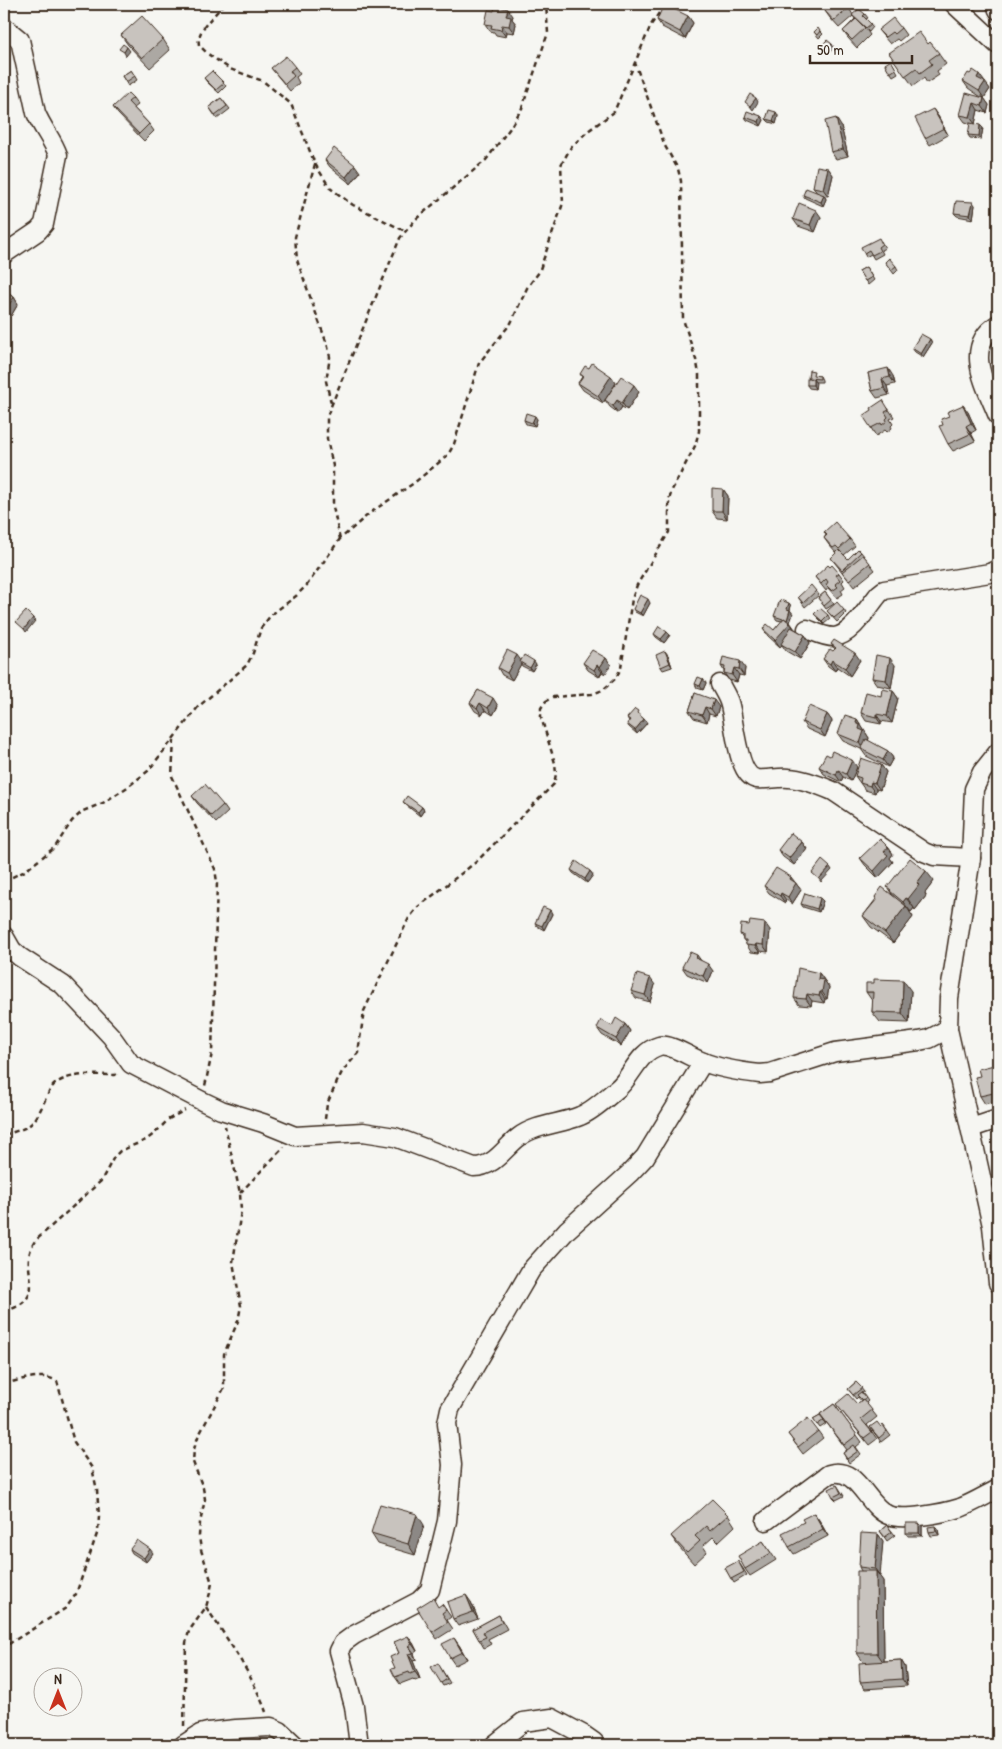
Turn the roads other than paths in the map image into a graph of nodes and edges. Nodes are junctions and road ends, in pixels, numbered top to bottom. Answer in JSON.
{"nodes":[{"id":1,"x":954,"y":4,"type":"edge"},
{"id":2,"x":996,"y":4,"type":"edge"},
{"id":3,"x":998,"y":10,"type":"edge"},
{"id":4,"x":4,"y":27,"type":"edge"},
{"id":5,"x":998,"y":44,"type":"edge"},
{"id":6,"x":4,"y":254,"type":"edge"},
{"id":7,"x":998,"y":324,"type":"edge"},
{"id":8,"x":998,"y":416,"type":"edge"},
{"id":9,"x":998,"y":569,"type":"edge"},
{"id":10,"x":979,"y":574,"type":"junction"},
{"id":11,"x":998,"y":578,"type":"edge"},
{"id":12,"x":807,"y":629,"type":"dead end"},
{"id":13,"x":720,"y":684,"type":"dead end"},
{"id":14,"x":998,"y":752,"type":"edge"},
{"id":15,"x":971,"y":858,"type":"junction"},
{"id":16,"x":4,"y":936,"type":"edge"},
{"id":17,"x":948,"y":1029,"type":"junction"},
{"id":18,"x":703,"y":1062,"type":"junction"},
{"id":19,"x":998,"y":1119,"type":"edge"},
{"id":20,"x":971,"y":1128,"type":"junction"},
{"id":21,"x":998,"y":1283,"type":"edge"},
{"id":22,"x":998,"y":1489,"type":"edge"},
{"id":23,"x":766,"y":1521,"type":"dead end"},
{"id":24,"x":183,"y":1745,"type":"edge"},
{"id":25,"x":296,"y":1745,"type":"edge"},
{"id":26,"x":358,"y":1745,"type":"edge"},
{"id":27,"x":494,"y":1745,"type":"edge"},
{"id":28,"x":595,"y":1745,"type":"edge"}],
"edges":[{"from":1,"to":5,"type":"street"},
{"from":2,"to":3,"type":"street"},
{"from":4,"to":6,"type":"street"},
{"from":7,"to":8,"type":"street"},
{"from":9,"to":10,"type":"street"},
{"from":10,"to":11,"type":"street"},
{"from":10,"to":12,"type":"street"},
{"from":13,"to":15,"type":"street"},
{"from":14,"to":15,"type":"street"},
{"from":15,"to":17,"type":"street"},
{"from":16,"to":18,"type":"street"},
{"from":17,"to":18,"type":"street"},
{"from":17,"to":20,"type":"street"},
{"from":18,"to":26,"type":"street"},
{"from":19,"to":20,"type":"street"},
{"from":20,"to":21,"type":"street"},
{"from":22,"to":23,"type":"street"},
{"from":24,"to":25,"type":"street"},
{"from":27,"to":28,"type":"street"}]}
